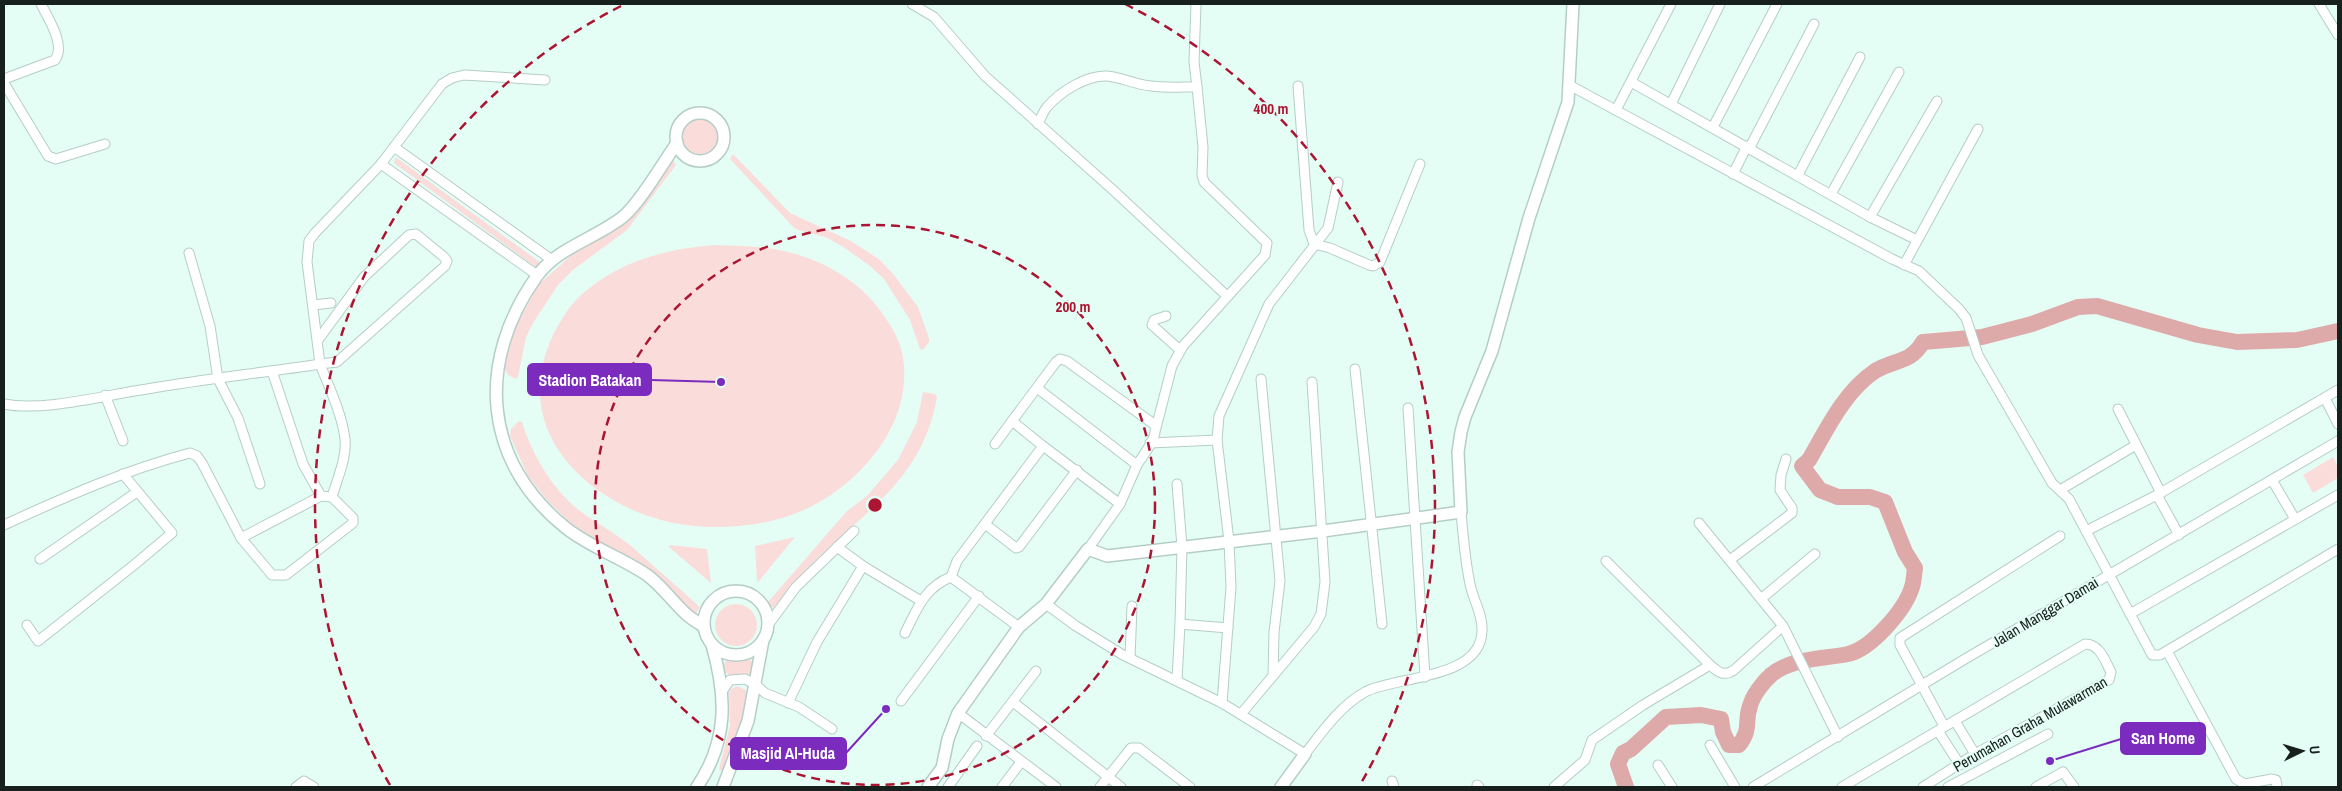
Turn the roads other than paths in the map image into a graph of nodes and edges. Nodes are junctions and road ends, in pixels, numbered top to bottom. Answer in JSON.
{"nodes":[{"id":1,"x":41,"y":4,"type":"edge"},
{"id":2,"x":912,"y":4,"type":"edge"},
{"id":3,"x":1196,"y":4,"type":"edge"},
{"id":4,"x":1573,"y":4,"type":"edge"},
{"id":5,"x":1671,"y":4,"type":"edge"},
{"id":6,"x":1720,"y":4,"type":"edge"},
{"id":7,"x":1777,"y":4,"type":"edge"},
{"id":8,"x":2319,"y":4,"type":"edge"},
{"id":9,"x":1814,"y":24,"type":"dead end"},
{"id":10,"x":2338,"y":35,"type":"edge"},
{"id":11,"x":1860,"y":57,"type":"dead end"},
{"id":12,"x":1899,"y":72,"type":"dead end"},
{"id":13,"x":4,"y":79,"type":"edge"},
{"id":14,"x":545,"y":80,"type":"dead end"},
{"id":15,"x":1631,"y":82,"type":"junction"},
{"id":16,"x":4,"y":83,"type":"edge"},
{"id":17,"x":1197,"y":86,"type":"junction"},
{"id":18,"x":1298,"y":86,"type":"dead end"},
{"id":19,"x":1570,"y":86,"type":"junction"},
{"id":20,"x":1937,"y":101,"type":"dead end"},
{"id":21,"x":1671,"y":104,"type":"junction"},
{"id":22,"x":1616,"y":110,"type":"junction"},
{"id":23,"x":1038,"y":124,"type":"junction"},
{"id":24,"x":1713,"y":127,"type":"junction"},
{"id":25,"x":1978,"y":129,"type":"dead end"},
{"id":26,"x":677,"y":143,"type":"junction"},
{"id":27,"x":105,"y":144,"type":"dead end"},
{"id":28,"x":1749,"y":146,"type":"junction"},
{"id":29,"x":394,"y":147,"type":"junction"},
{"id":30,"x":381,"y":164,"type":"junction"},
{"id":31,"x":1420,"y":164,"type":"dead end"},
{"id":32,"x":1733,"y":174,"type":"junction"},
{"id":33,"x":1798,"y":175,"type":"junction"},
{"id":34,"x":1338,"y":182,"type":"dead end"},
{"id":35,"x":1831,"y":194,"type":"junction"},
{"id":36,"x":1870,"y":217,"type":"junction"},
{"id":37,"x":1917,"y":240,"type":"junction"},
{"id":38,"x":1314,"y":244,"type":"junction"},
{"id":39,"x":189,"y":253,"type":"dead end"},
{"id":40,"x":552,"y":260,"type":"junction"},
{"id":41,"x":1904,"y":264,"type":"junction"},
{"id":42,"x":537,"y":275,"type":"junction"},
{"id":43,"x":1227,"y":296,"type":"junction"},
{"id":44,"x":332,"y":302,"type":"dead end"},
{"id":45,"x":313,"y":305,"type":"junction"},
{"id":46,"x":1166,"y":316,"type":"dead end"},
{"id":47,"x":318,"y":340,"type":"junction"},
{"id":48,"x":1180,"y":350,"type":"junction"},
{"id":49,"x":320,"y":364,"type":"junction"},
{"id":50,"x":1355,"y":369,"type":"dead end"},
{"id":51,"x":272,"y":371,"type":"junction"},
{"id":52,"x":218,"y":378,"type":"junction"},
{"id":53,"x":1261,"y":379,"type":"dead end"},
{"id":54,"x":1312,"y":382,"type":"dead end"},
{"id":55,"x":1037,"y":388,"type":"junction"},
{"id":56,"x":2338,"y":390,"type":"edge"},
{"id":57,"x":105,"y":395,"type":"junction"},
{"id":58,"x":2324,"y":398,"type":"junction"},
{"id":59,"x":4,"y":404,"type":"edge"},
{"id":60,"x":1408,"y":408,"type":"dead end"},
{"id":61,"x":2118,"y":409,"type":"dead end"},
{"id":62,"x":1012,"y":421,"type":"junction"},
{"id":63,"x":2338,"y":424,"type":"edge"},
{"id":64,"x":1156,"y":428,"type":"junction"},
{"id":65,"x":123,"y":440,"type":"dead end"},
{"id":66,"x":1217,"y":440,"type":"junction"},
{"id":67,"x":2338,"y":441,"type":"edge"},
{"id":68,"x":1150,"y":443,"type":"junction"},
{"id":69,"x":995,"y":444,"type":"dead end"},
{"id":70,"x":2136,"y":444,"type":"junction"},
{"id":71,"x":1043,"y":446,"type":"junction"},
{"id":72,"x":1786,"y":459,"type":"dead end"},
{"id":73,"x":1137,"y":466,"type":"junction"},
{"id":74,"x":1077,"y":470,"type":"junction"},
{"id":75,"x":123,"y":474,"type":"junction"},
{"id":76,"x":2272,"y":480,"type":"junction"},
{"id":77,"x":260,"y":484,"type":"dead end"},
{"id":78,"x":1177,"y":484,"type":"dead end"},
{"id":79,"x":2060,"y":490,"type":"junction"},
{"id":80,"x":137,"y":492,"type":"junction"},
{"id":81,"x":2159,"y":494,"type":"junction"},
{"id":82,"x":2338,"y":495,"type":"edge"},
{"id":83,"x":321,"y":496,"type":"junction"},
{"id":84,"x":332,"y":497,"type":"junction"},
{"id":85,"x":1120,"y":504,"type":"junction"},
{"id":86,"x":1460,"y":512,"type":"junction"},
{"id":87,"x":1416,"y":519,"type":"junction"},
{"id":88,"x":2295,"y":519,"type":"junction"},
{"id":89,"x":1700,"y":523,"type":"dead end"},
{"id":90,"x":984,"y":524,"type":"junction"},
{"id":91,"x":1372,"y":524,"type":"junction"},
{"id":92,"x":4,"y":525,"type":"edge"},
{"id":93,"x":2086,"y":530,"type":"junction"},
{"id":94,"x":854,"y":531,"type":"dead end"},
{"id":95,"x":1322,"y":531,"type":"junction"},
{"id":96,"x":2179,"y":535,"type":"junction"},
{"id":97,"x":1275,"y":536,"type":"junction"},
{"id":98,"x":2060,"y":536,"type":"dead end"},
{"id":99,"x":241,"y":538,"type":"junction"},
{"id":100,"x":1228,"y":541,"type":"junction"},
{"id":101,"x":837,"y":547,"type":"junction"},
{"id":102,"x":1182,"y":547,"type":"junction"},
{"id":103,"x":2338,"y":549,"type":"edge"},
{"id":104,"x":1098,"y":553,"type":"junction"},
{"id":105,"x":1814,"y":554,"type":"dead end"},
{"id":106,"x":40,"y":559,"type":"dead end"},
{"id":107,"x":1730,"y":560,"type":"junction"},
{"id":108,"x":1606,"y":561,"type":"dead end"},
{"id":109,"x":863,"y":566,"type":"junction"},
{"id":110,"x":2108,"y":575,"type":"junction"},
{"id":111,"x":951,"y":577,"type":"junction"},
{"id":112,"x":979,"y":596,"type":"junction"},
{"id":113,"x":1762,"y":598,"type":"junction"},
{"id":114,"x":921,"y":601,"type":"junction"},
{"id":115,"x":1046,"y":604,"type":"junction"},
{"id":116,"x":1132,"y":606,"type":"dead end"},
{"id":117,"x":2130,"y":614,"type":"junction"},
{"id":118,"x":1180,"y":624,"type":"junction"},
{"id":119,"x":1382,"y":624,"type":"dead end"},
{"id":120,"x":768,"y":625,"type":"junction"},
{"id":121,"x":27,"y":626,"type":"dead end"},
{"id":122,"x":703,"y":626,"type":"junction"},
{"id":123,"x":1783,"y":626,"type":"junction"},
{"id":124,"x":1019,"y":627,"type":"junction"},
{"id":125,"x":1228,"y":628,"type":"junction"},
{"id":126,"x":905,"y":633,"type":"dead end"},
{"id":127,"x":764,"y":640,"type":"junction"},
{"id":128,"x":712,"y":645,"type":"junction"},
{"id":129,"x":2167,"y":652,"type":"junction"},
{"id":130,"x":1130,"y":658,"type":"junction"},
{"id":131,"x":1710,"y":666,"type":"junction"},
{"id":132,"x":1036,"y":671,"type":"dead end"},
{"id":133,"x":1273,"y":675,"type":"junction"},
{"id":134,"x":1425,"y":676,"type":"junction"},
{"id":135,"x":1177,"y":680,"type":"junction"},
{"id":136,"x":755,"y":684,"type":"junction"},
{"id":137,"x":1922,"y":685,"type":"junction"},
{"id":138,"x":723,"y":690,"type":"junction"},
{"id":139,"x":901,"y":701,"type":"dead end"},
{"id":140,"x":1013,"y":702,"type":"junction"},
{"id":141,"x":788,"y":703,"type":"junction"},
{"id":142,"x":1222,"y":704,"type":"junction"},
{"id":143,"x":958,"y":714,"type":"junction"},
{"id":144,"x":1241,"y":714,"type":"junction"},
{"id":145,"x":1955,"y":721,"type":"junction"},
{"id":146,"x":1941,"y":728,"type":"junction"},
{"id":147,"x":832,"y":729,"type":"dead end"},
{"id":148,"x":2048,"y":734,"type":"dead end"},
{"id":149,"x":986,"y":736,"type":"junction"},
{"id":150,"x":1838,"y":737,"type":"junction"},
{"id":151,"x":1710,"y":745,"type":"dead end"},
{"id":152,"x":978,"y":746,"type":"dead end"},
{"id":153,"x":1305,"y":754,"type":"junction"},
{"id":154,"x":1975,"y":754,"type":"junction"},
{"id":155,"x":1021,"y":762,"type":"junction"},
{"id":156,"x":1658,"y":765,"type":"dead end"},
{"id":157,"x":1960,"y":765,"type":"junction"},
{"id":158,"x":706,"y":773,"type":"junction"},
{"id":159,"x":1108,"y":777,"type":"junction"},
{"id":160,"x":724,"y":786,"type":"edge"},
{"id":161,"x":1053,"y":786,"type":"edge"},
{"id":162,"x":296,"y":787,"type":"edge"},
{"id":163,"x":314,"y":787,"type":"edge"},
{"id":164,"x":697,"y":787,"type":"edge"},
{"id":165,"x":928,"y":787,"type":"edge"},
{"id":166,"x":948,"y":787,"type":"edge"},
{"id":167,"x":1002,"y":787,"type":"edge"},
{"id":168,"x":1100,"y":787,"type":"edge"},
{"id":169,"x":1121,"y":787,"type":"edge"},
{"id":170,"x":1190,"y":787,"type":"edge"},
{"id":171,"x":1281,"y":787,"type":"edge"},
{"id":172,"x":1554,"y":787,"type":"edge"},
{"id":173,"x":1672,"y":787,"type":"edge"},
{"id":174,"x":1736,"y":787,"type":"edge"},
{"id":175,"x":1753,"y":787,"type":"edge"},
{"id":176,"x":1842,"y":787,"type":"edge"},
{"id":177,"x":1923,"y":787,"type":"edge"},
{"id":178,"x":1948,"y":787,"type":"edge"},
{"id":179,"x":2036,"y":787,"type":"edge"},
{"id":180,"x":2074,"y":787,"type":"edge"},
{"id":181,"x":2277,"y":787,"type":"edge"}],
"edges":[{"from":1,"to":13,"type":"street"},
{"from":2,"to":23,"type":"street"},
{"from":3,"to":17,"type":"street"},
{"from":4,"to":19,"type":"street"},
{"from":5,"to":15,"type":"street"},
{"from":6,"to":21,"type":"street"},
{"from":7,"to":24,"type":"street"},
{"from":8,"to":10,"type":"street"},
{"from":9,"to":28,"type":"street"},
{"from":11,"to":33,"type":"street"},
{"from":12,"to":35,"type":"street"},
{"from":14,"to":29,"type":"street"},
{"from":15,"to":21,"type":"street"},
{"from":15,"to":22,"type":"street"},
{"from":16,"to":27,"type":"street"},
{"from":17,"to":23,"type":"street"},
{"from":17,"to":43,"type":"street"},
{"from":18,"to":38,"type":"street"},
{"from":19,"to":22,"type":"street"},
{"from":19,"to":86,"type":"street"},
{"from":20,"to":36,"type":"street"},
{"from":21,"to":24,"type":"street"},
{"from":22,"to":32,"type":"street"},
{"from":23,"to":43,"type":"street"},
{"from":24,"to":28,"type":"street"},
{"from":25,"to":37,"type":"street"},
{"from":26,"to":26,"type":"street"},
{"from":26,"to":40,"type":"street"},
{"from":28,"to":32,"type":"street"},
{"from":28,"to":33,"type":"street"},
{"from":29,"to":30,"type":"street"},
{"from":29,"to":40,"type":"street"},
{"from":30,"to":42,"type":"street"},
{"from":30,"to":45,"type":"street"},
{"from":31,"to":38,"type":"street"},
{"from":32,"to":41,"type":"street"},
{"from":33,"to":35,"type":"street"},
{"from":34,"to":38,"type":"street"},
{"from":35,"to":36,"type":"street"},
{"from":36,"to":37,"type":"street"},
{"from":37,"to":41,"type":"street"},
{"from":38,"to":66,"type":"street"},
{"from":39,"to":52,"type":"street"},
{"from":40,"to":42,"type":"street"},
{"from":41,"to":79,"type":"street"},
{"from":42,"to":122,"type":"street"},
{"from":43,"to":48,"type":"street"},
{"from":44,"to":45,"type":"street"},
{"from":45,"to":47,"type":"street"},
{"from":46,"to":48,"type":"street"},
{"from":47,"to":49,"type":"street"},
{"from":47,"to":49,"type":"street"},
{"from":48,"to":64,"type":"street"},
{"from":49,"to":51,"type":"street"},
{"from":49,"to":84,"type":"street"},
{"from":50,"to":91,"type":"street"},
{"from":51,"to":52,"type":"street"},
{"from":51,"to":83,"type":"street"},
{"from":52,"to":57,"type":"street"},
{"from":52,"to":77,"type":"street"},
{"from":53,"to":97,"type":"street"},
{"from":54,"to":95,"type":"street"},
{"from":55,"to":62,"type":"street"},
{"from":55,"to":64,"type":"street"},
{"from":55,"to":73,"type":"street"},
{"from":56,"to":58,"type":"street"},
{"from":57,"to":59,"type":"street"},
{"from":57,"to":65,"type":"street"},
{"from":58,"to":63,"type":"street"},
{"from":58,"to":81,"type":"street"},
{"from":60,"to":87,"type":"street"},
{"from":61,"to":70,"type":"street"},
{"from":62,"to":69,"type":"street"},
{"from":62,"to":71,"type":"street"},
{"from":64,"to":68,"type":"street"},
{"from":66,"to":68,"type":"street"},
{"from":66,"to":100,"type":"street"},
{"from":67,"to":76,"type":"street","name":"Jalan Manggar Damai"},
{"from":68,"to":73,"type":"street"},
{"from":70,"to":79,"type":"street"},
{"from":70,"to":81,"type":"street"},
{"from":71,"to":74,"type":"street"},
{"from":71,"to":90,"type":"street"},
{"from":72,"to":107,"type":"street"},
{"from":73,"to":85,"type":"street"},
{"from":74,"to":85,"type":"street"},
{"from":74,"to":90,"type":"street"},
{"from":75,"to":80,"type":"street"},
{"from":75,"to":92,"type":"street"},
{"from":75,"to":99,"type":"street"},
{"from":76,"to":88,"type":"street"},
{"from":76,"to":96,"type":"street","name":"Jalan Manggar Damai"},
{"from":78,"to":102,"type":"street"},
{"from":79,"to":93,"type":"street"},
{"from":80,"to":106,"type":"street"},
{"from":80,"to":121,"type":"street"},
{"from":81,"to":93,"type":"street"},
{"from":81,"to":96,"type":"street"},
{"from":82,"to":88,"type":"street"},
{"from":83,"to":84,"type":"street"},
{"from":83,"to":99,"type":"street"},
{"from":84,"to":99,"type":"street"},
{"from":85,"to":104,"type":"street"},
{"from":86,"to":87,"type":"street"},
{"from":86,"to":134,"type":"street"},
{"from":87,"to":91,"type":"street"},
{"from":87,"to":134,"type":"street"},
{"from":88,"to":117,"type":"street"},
{"from":89,"to":107,"type":"street"},
{"from":90,"to":111,"type":"street"},
{"from":91,"to":95,"type":"street"},
{"from":91,"to":119,"type":"street"},
{"from":93,"to":110,"type":"street"},
{"from":94,"to":101,"type":"street"},
{"from":95,"to":97,"type":"street"},
{"from":95,"to":133,"type":"street"},
{"from":96,"to":110,"type":"street","name":"Jalan Manggar Damai"},
{"from":97,"to":100,"type":"street"},
{"from":97,"to":133,"type":"street"},
{"from":98,"to":137,"type":"street"},
{"from":100,"to":102,"type":"street"},
{"from":100,"to":125,"type":"street"},
{"from":101,"to":109,"type":"street"},
{"from":101,"to":120,"type":"street"},
{"from":102,"to":104,"type":"street"},
{"from":102,"to":118,"type":"street"},
{"from":103,"to":129,"type":"street"},
{"from":104,"to":115,"type":"street"},
{"from":105,"to":113,"type":"street"},
{"from":107,"to":113,"type":"street"},
{"from":108,"to":131,"type":"street"},
{"from":109,"to":114,"type":"street"},
{"from":109,"to":141,"type":"street"},
{"from":110,"to":117,"type":"street"},
{"from":110,"to":137,"type":"street","name":"Jalan Manggar Damai"},
{"from":111,"to":112,"type":"street"},
{"from":111,"to":114,"type":"street"},
{"from":112,"to":124,"type":"street"},
{"from":112,"to":139,"type":"street"},
{"from":113,"to":123,"type":"street"},
{"from":114,"to":126,"type":"street"},
{"from":115,"to":124,"type":"street"},
{"from":115,"to":130,"type":"street"},
{"from":116,"to":130,"type":"street"},
{"from":117,"to":129,"type":"street"},
{"from":118,"to":125,"type":"street"},
{"from":118,"to":135,"type":"street"},
{"from":120,"to":122,"type":"street"},
{"from":120,"to":127,"type":"street"},
{"from":122,"to":128,"type":"street"},
{"from":123,"to":131,"type":"street"},
{"from":123,"to":150,"type":"street"},
{"from":124,"to":143,"type":"street"},
{"from":125,"to":142,"type":"street"},
{"from":127,"to":128,"type":"street"},
{"from":127,"to":136,"type":"street"},
{"from":128,"to":138,"type":"street"},
{"from":129,"to":181,"type":"street"},
{"from":130,"to":135,"type":"street"},
{"from":131,"to":172,"type":"street"},
{"from":132,"to":140,"type":"street"},
{"from":133,"to":144,"type":"street"},
{"from":134,"to":153,"type":"street"},
{"from":135,"to":142,"type":"street"},
{"from":136,"to":138,"type":"street"},
{"from":136,"to":141,"type":"street"},
{"from":136,"to":160,"type":"street"},
{"from":137,"to":146,"type":"street"},
{"from":137,"to":150,"type":"street","name":"Jalan Manggar Damai"},
{"from":138,"to":158,"type":"street"},
{"from":140,"to":149,"type":"street"},
{"from":140,"to":159,"type":"street"},
{"from":141,"to":147,"type":"street"},
{"from":142,"to":144,"type":"street"},
{"from":143,"to":149,"type":"street"},
{"from":143,"to":165,"type":"street"},
{"from":144,"to":153,"type":"street"},
{"from":145,"to":146,"type":"street","name":"Perumahan Graha Mulawarman"},
{"from":145,"to":154,"type":"street"},
{"from":145,"to":154,"type":"street","name":"Perumahan Graha Mulawarman"},
{"from":146,"to":157,"type":"street"},
{"from":146,"to":176,"type":"street","name":"Perumahan Graha Mulawarman"},
{"from":148,"to":178,"type":"street"},
{"from":149,"to":155,"type":"street"},
{"from":150,"to":175,"type":"street","name":"Jalan Manggar Damai"},
{"from":151,"to":174,"type":"street"},
{"from":152,"to":166,"type":"street"},
{"from":153,"to":171,"type":"street"},
{"from":154,"to":157,"type":"street","name":"Perumahan Graha Mulawarman"},
{"from":155,"to":161,"type":"street"},
{"from":155,"to":167,"type":"street"},
{"from":156,"to":173,"type":"street"},
{"from":157,"to":177,"type":"street","name":"Perumahan Graha Mulawarman"},
{"from":158,"to":160,"type":"street"},
{"from":158,"to":164,"type":"street"},
{"from":159,"to":168,"type":"street"},
{"from":159,"to":169,"type":"street"},
{"from":159,"to":170,"type":"street"},
{"from":162,"to":163,"type":"street"},
{"from":179,"to":180,"type":"street"}]}
